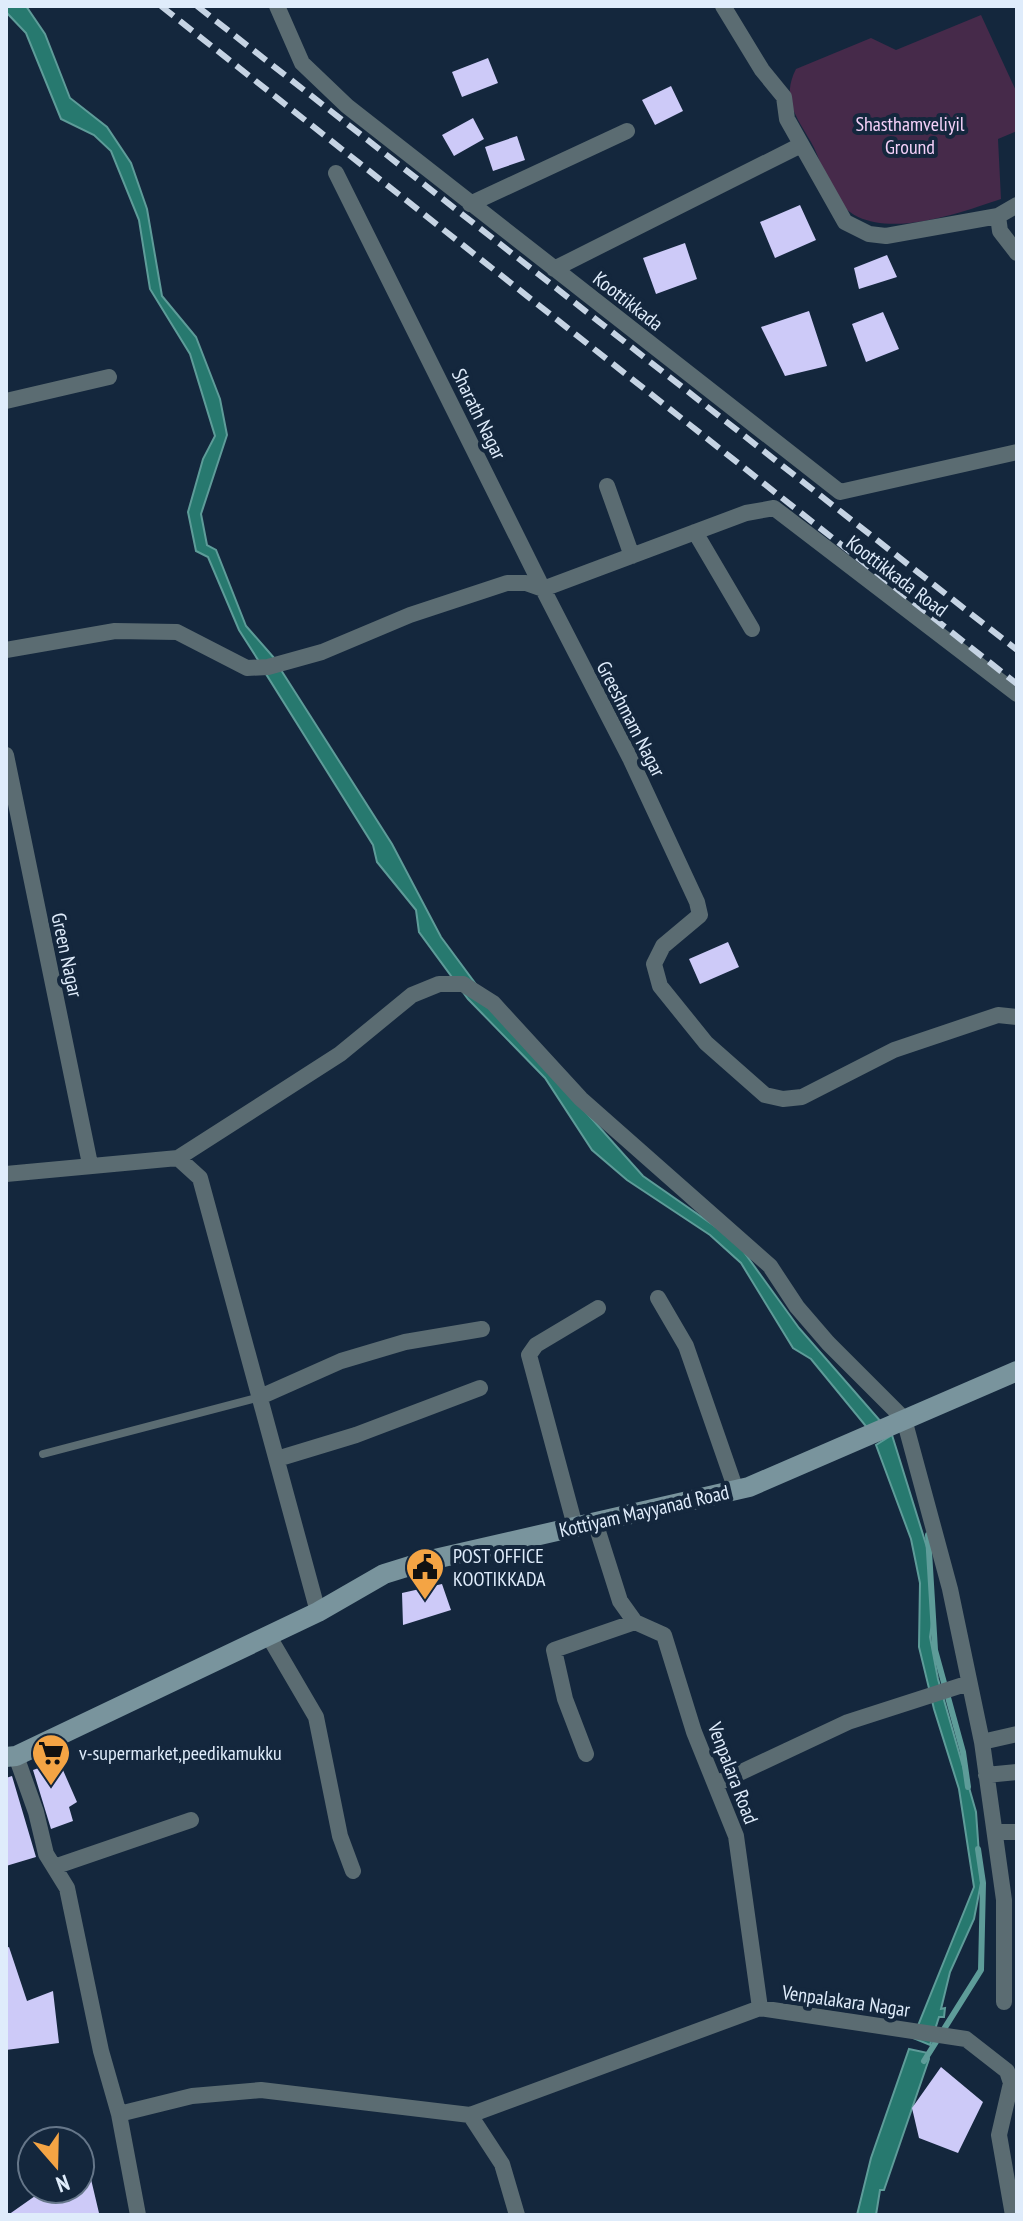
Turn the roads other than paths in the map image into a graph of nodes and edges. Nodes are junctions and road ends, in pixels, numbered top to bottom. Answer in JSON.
{"nodes":[{"id":1,"x":277,"y":6,"type":"edge"},
{"id":2,"x":723,"y":6,"type":"edge"},
{"id":3,"x":627,"y":131,"type":"dead end"},
{"id":4,"x":801,"y":145,"type":"junction"},
{"id":5,"x":336,"y":173,"type":"dead end"},
{"id":6,"x":470,"y":204,"type":"junction"},
{"id":7,"x":1017,"y":205,"type":"edge"},
{"id":8,"x":998,"y":216,"type":"junction"},
{"id":9,"x":1017,"y":253,"type":"edge"},
{"id":10,"x":554,"y":269,"type":"junction"},
{"id":11,"x":109,"y":377,"type":"dead end"},
{"id":12,"x":6,"y":401,"type":"edge"},
{"id":13,"x":1017,"y":452,"type":"edge"},
{"id":14,"x":607,"y":486,"type":"dead end"},
{"id":15,"x":695,"y":532,"type":"junction"},
{"id":16,"x":632,"y":556,"type":"junction"},
{"id":17,"x":543,"y":589,"type":"junction"},
{"id":18,"x":752,"y":629,"type":"dead end"},
{"id":19,"x":6,"y":650,"type":"edge"},
{"id":20,"x":1017,"y":694,"type":"edge"},
{"id":21,"x":6,"y":755,"type":"edge"},
{"id":22,"x":1017,"y":1017,"type":"edge"},
{"id":23,"x":178,"y":1158,"type":"junction"},
{"id":24,"x":90,"y":1164,"type":"junction"},
{"id":25,"x":6,"y":1174,"type":"edge"},
{"id":26,"x":658,"y":1298,"type":"dead end"},
{"id":27,"x":598,"y":1308,"type":"dead end"},
{"id":28,"x":482,"y":1329,"type":"dead end"},
{"id":29,"x":1017,"y":1371,"type":"edge"},
{"id":30,"x":480,"y":1388,"type":"dead end"},
{"id":31,"x":260,"y":1397,"type":"junction"},
{"id":32,"x":904,"y":1419,"type":"junction"},
{"id":33,"x":43,"y":1454,"type":"dead end"},
{"id":34,"x":277,"y":1459,"type":"junction"},
{"id":35,"x":736,"y":1490,"type":"junction"},
{"id":36,"x":585,"y":1524,"type":"junction"},
{"id":37,"x":318,"y":1612,"type":"junction"},
{"id":38,"x":635,"y":1622,"type":"junction"},
{"id":39,"x":268,"y":1635,"type":"junction"},
{"id":40,"x":964,"y":1685,"type":"junction"},
{"id":41,"x":1017,"y":1734,"type":"edge"},
{"id":42,"x":982,"y":1742,"type":"junction"},
{"id":43,"x":586,"y":1754,"type":"dead end"},
{"id":44,"x":11,"y":1757,"type":"edge"},
{"id":45,"x":1017,"y":1772,"type":"edge"},
{"id":46,"x":986,"y":1775,"type":"junction"},
{"id":47,"x":716,"y":1784,"type":"junction"},
{"id":48,"x":191,"y":1820,"type":"dead end"},
{"id":49,"x":996,"y":1832,"type":"junction"},
{"id":50,"x":1017,"y":1832,"type":"edge"},
{"id":51,"x":54,"y":1867,"type":"junction"},
{"id":52,"x":353,"y":1871,"type":"dead end"},
{"id":53,"x":1010,"y":1900,"type":"edge"},
{"id":54,"x":1004,"y":2002,"type":"dead end"},
{"id":55,"x":760,"y":2008,"type":"junction"},
{"id":56,"x":119,"y":2114,"type":"junction"},
{"id":57,"x":470,"y":2115,"type":"junction"},
{"id":58,"x":138,"y":2215,"type":"edge"},
{"id":59,"x":517,"y":2215,"type":"edge"},
{"id":60,"x":1013,"y":2215,"type":"edge"}],
"edges":[{"from":1,"to":6,"type":"street","name":"Koottikkada"},
{"from":2,"to":4,"type":"street"},
{"from":3,"to":6,"type":"street"},
{"from":4,"to":8,"type":"street"},
{"from":4,"to":10,"type":"street"},
{"from":5,"to":17,"type":"street","name":"Sharath Nagar"},
{"from":6,"to":10,"type":"street","name":"Koottikkada"},
{"from":7,"to":8,"type":"street"},
{"from":8,"to":9,"type":"street"},
{"from":10,"to":13,"type":"street","name":"Koottikkada"},
{"from":11,"to":12,"type":"street"},
{"from":14,"to":16,"type":"street"},
{"from":15,"to":16,"type":"street"},
{"from":15,"to":18,"type":"street"},
{"from":15,"to":20,"type":"street","name":"Koottikkada Road"},
{"from":16,"to":17,"type":"street"},
{"from":17,"to":19,"type":"street"},
{"from":17,"to":22,"type":"street","name":"Greeshmam Nagar"},
{"from":21,"to":24,"type":"street","name":"Green Nagar"},
{"from":23,"to":24,"type":"street"},
{"from":23,"to":31,"type":"street"},
{"from":23,"to":32,"type":"street"},
{"from":24,"to":25,"type":"street"},
{"from":26,"to":35,"type":"street"},
{"from":27,"to":36,"type":"street","name":"Venpalara Road"},
{"from":28,"to":31,"type":"street"},
{"from":29,"to":32,"type":"main road","name":"Kottiyam Mayyanad Road"},
{"from":30,"to":34,"type":"street"},
{"from":31,"to":33,"type":"lane"},
{"from":31,"to":34,"type":"street"},
{"from":32,"to":35,"type":"main road","name":"Kottiyam Mayyanad Road"},
{"from":32,"to":40,"type":"street"},
{"from":34,"to":37,"type":"street"},
{"from":35,"to":36,"type":"main road","name":"Kottiyam Mayyanad Road"},
{"from":36,"to":37,"type":"main road","name":"Kottiyam Mayyanad Road"},
{"from":36,"to":38,"type":"street","name":"Venpalara Road"},
{"from":37,"to":39,"type":"main road","name":"Kottiyam Mayyanad Road"},
{"from":38,"to":43,"type":"street"},
{"from":38,"to":47,"type":"street","name":"Venpalara Road"},
{"from":39,"to":44,"type":"main road","name":"Kottiyam Mayyanad Road"},
{"from":39,"to":52,"type":"street"},
{"from":40,"to":42,"type":"street"},
{"from":40,"to":47,"type":"street"},
{"from":41,"to":42,"type":"street"},
{"from":42,"to":46,"type":"street"},
{"from":44,"to":51,"type":"street"},
{"from":45,"to":46,"type":"street"},
{"from":46,"to":49,"type":"street"},
{"from":47,"to":55,"type":"street","name":"Venpalara Road"},
{"from":48,"to":51,"type":"street"},
{"from":49,"to":50,"type":"street"},
{"from":49,"to":53,"type":"street"},
{"from":51,"to":56,"type":"street"},
{"from":53,"to":54,"type":"street"},
{"from":55,"to":57,"type":"street"},
{"from":55,"to":60,"type":"street","name":"Venpalakara Nagar"},
{"from":56,"to":57,"type":"street"},
{"from":56,"to":58,"type":"street"},
{"from":57,"to":59,"type":"street"}]}
